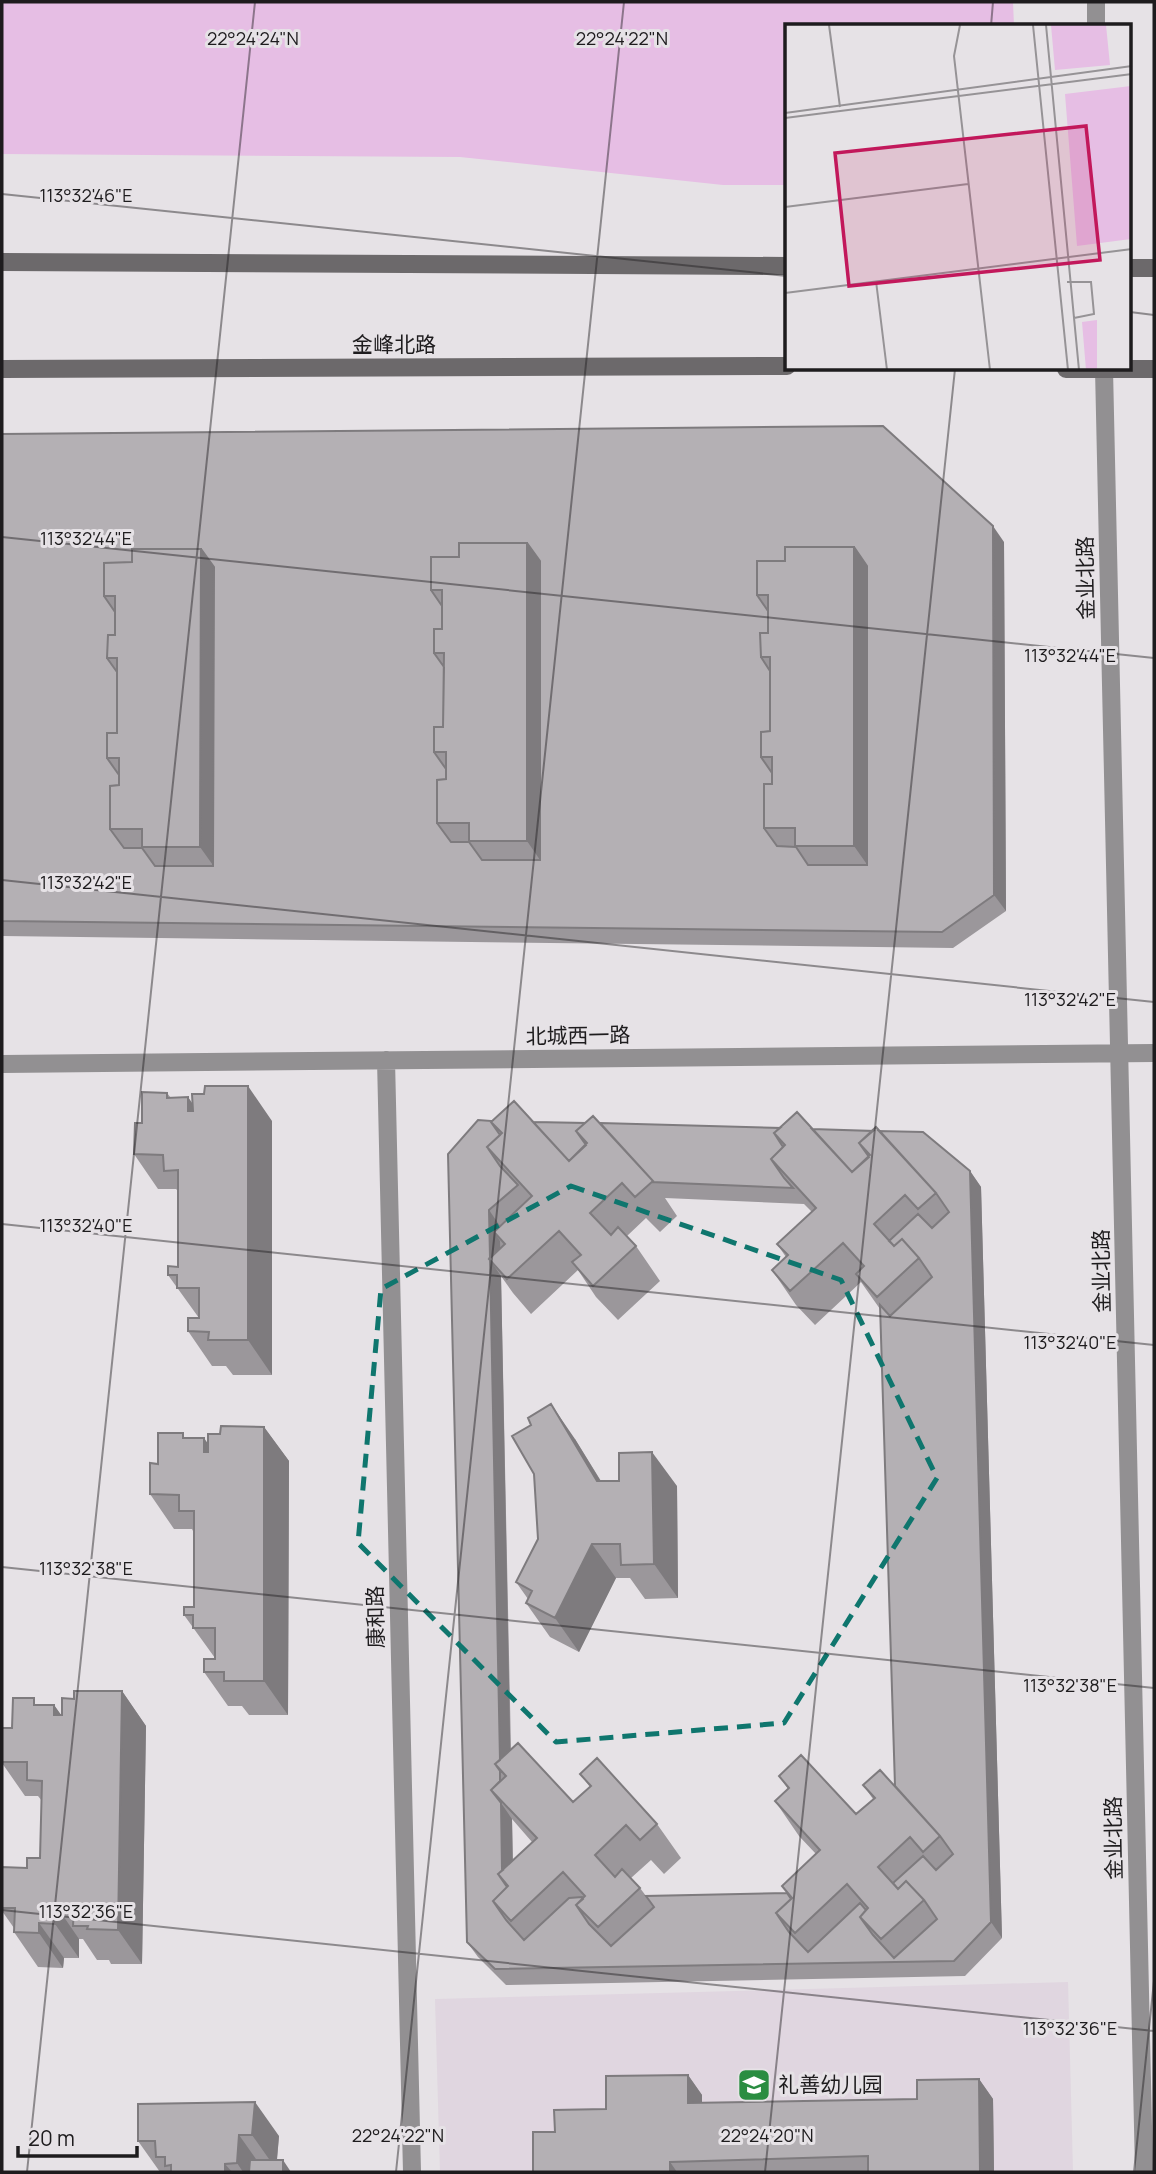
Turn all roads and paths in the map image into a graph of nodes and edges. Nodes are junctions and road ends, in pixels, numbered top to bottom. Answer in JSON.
{"nodes":[{"id":1,"x":1096,"y":2,"type":"edge"},
{"id":2,"x":1096,"y":24,"type":"edge"},
{"id":3,"x":2,"y":262,"type":"edge"},
{"id":4,"x":785,"y":266,"type":"edge"},
{"id":5,"x":1132,"y":268,"type":"edge"},
{"id":6,"x":1154,"y":268,"type":"edge"},
{"id":7,"x":785,"y":366,"type":"edge"},
{"id":8,"x":2,"y":369,"type":"edge"},
{"id":9,"x":1132,"y":369,"type":"edge"},
{"id":10,"x":1154,"y":369,"type":"edge"},
{"id":11,"x":1104,"y":371,"type":"edge"},
{"id":12,"x":1154,"y":1053,"type":"edge"},
{"id":13,"x":1119,"y":1054,"type":"junction"},
{"id":14,"x":387,"y":1060,"type":"junction"},
{"id":15,"x":2,"y":1064,"type":"edge"},
{"id":16,"x":1147,"y":1938,"type":"edge"},
{"id":17,"x":412,"y":2172,"type":"edge"},
{"id":18,"x":1144,"y":2172,"type":"edge"}],
"edges":[{"from":1,"to":2,"type":"street"},
{"from":3,"to":4,"type":"main road"},
{"from":5,"to":6,"type":"main road"},
{"from":7,"to":8,"type":"main road","name":"金峰北路"},
{"from":9,"to":10,"type":"main road"},
{"from":11,"to":13,"type":"street","name":"金业北路"},
{"from":12,"to":13,"type":"street","name":"北城西一路"},
{"from":13,"to":14,"type":"street","name":"北城西一路"},
{"from":13,"to":16,"type":"street","name":"金业北路"},
{"from":14,"to":15,"type":"street","name":"北城西一路"},
{"from":14,"to":17,"type":"street","name":"康和路"},
{"from":16,"to":18,"type":"street","name":"金业北路"}]}
